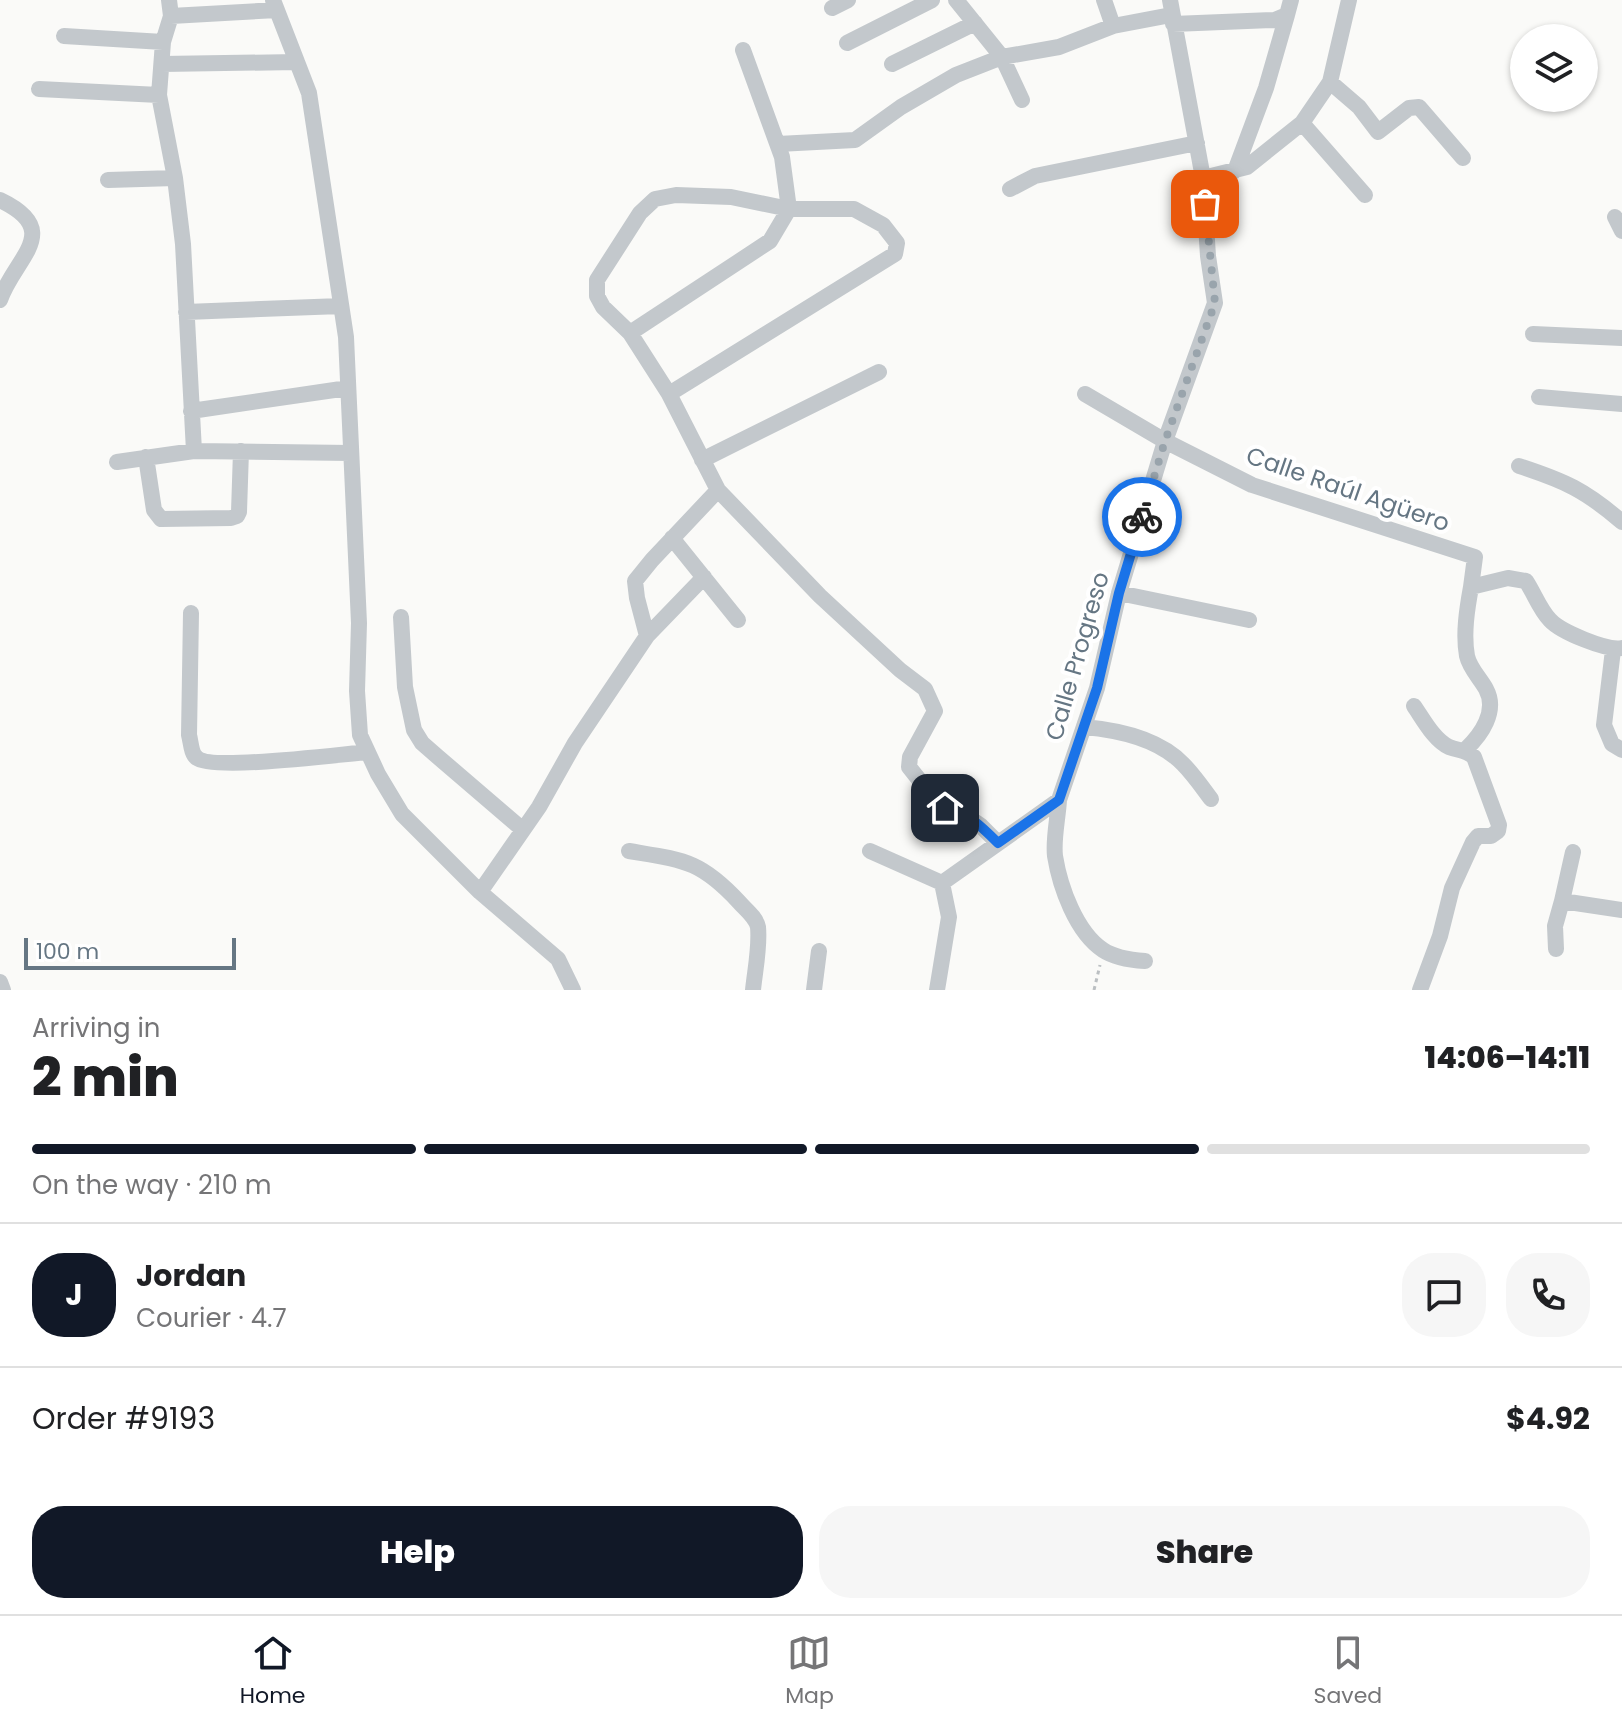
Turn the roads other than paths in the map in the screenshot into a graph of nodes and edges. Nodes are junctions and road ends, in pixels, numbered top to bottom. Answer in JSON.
{"nodes":[{"id":1,"x":848,"y":0,"type":"edge"},
{"id":2,"x":932,"y":0,"type":"edge"},
{"id":3,"x":956,"y":0,"type":"edge"},
{"id":4,"x":1104,"y":0,"type":"edge"},
{"id":5,"x":1349,"y":0,"type":"edge"},
{"id":6,"x":275,"y":5,"type":"edge"},
{"id":7,"x":1289,"y":7,"type":"edge"},
{"id":8,"x":170,"y":8,"type":"edge"},
{"id":9,"x":832,"y":8,"type":"dead end"},
{"id":10,"x":1171,"y":13,"type":"edge"},
{"id":11,"x":975,"y":23,"type":"junction"},
{"id":12,"x":1113,"y":26,"type":"junction"},
{"id":13,"x":64,"y":36,"type":"dead end"},
{"id":14,"x":163,"y":42,"type":"junction"},
{"id":15,"x":847,"y":43,"type":"dead end"},
{"id":16,"x":743,"y":50,"type":"dead end"},
{"id":17,"x":1002,"y":57,"type":"junction"},
{"id":18,"x":297,"y":62,"type":"junction"},
{"id":19,"x":162,"y":64,"type":"junction"},
{"id":20,"x":892,"y":64,"type":"dead end"},
{"id":21,"x":1330,"y":82,"type":"junction"},
{"id":22,"x":39,"y":89,"type":"dead end"},
{"id":23,"x":159,"y":95,"type":"junction"},
{"id":24,"x":1022,"y":100,"type":"dead end"},
{"id":25,"x":1302,"y":123,"type":"junction"},
{"id":26,"x":1197,"y":143,"type":"junction"},
{"id":27,"x":778,"y":144,"type":"junction"},
{"id":28,"x":1463,"y":158,"type":"dead end"},
{"id":29,"x":1235,"y":171,"type":"junction"},
{"id":30,"x":175,"y":178,"type":"junction"},
{"id":31,"x":1203,"y":178,"type":"junction"},
{"id":32,"x":108,"y":180,"type":"dead end"},
{"id":33,"x":1010,"y":189,"type":"dead end"},
{"id":34,"x":1365,"y":195,"type":"dead end"},
{"id":35,"x":0,"y":200,"type":"edge"},
{"id":36,"x":789,"y":209,"type":"junction"},
{"id":37,"x":0,"y":300,"type":"edge"},
{"id":38,"x":341,"y":306,"type":"junction"},
{"id":39,"x":186,"y":312,"type":"junction"},
{"id":40,"x":630,"y":333,"type":"junction"},
{"id":41,"x":1533,"y":334,"type":"dead end"},
{"id":42,"x":1622,"y":338,"type":"edge"},
{"id":43,"x":879,"y":372,"type":"dead end"},
{"id":44,"x":348,"y":388,"type":"junction"},
{"id":45,"x":669,"y":394,"type":"junction"},
{"id":46,"x":1085,"y":394,"type":"dead end"},
{"id":47,"x":1539,"y":397,"type":"dead end"},
{"id":48,"x":1622,"y":404,"type":"edge"},
{"id":49,"x":191,"y":411,"type":"junction"},
{"id":50,"x":1165,"y":441,"type":"junction"},
{"id":51,"x":194,"y":451,"type":"junction"},
{"id":52,"x":241,"y":451,"type":"junction"},
{"id":53,"x":351,"y":453,"type":"junction"},
{"id":54,"x":146,"y":457,"type":"junction"},
{"id":55,"x":702,"y":460,"type":"junction"},
{"id":56,"x":117,"y":462,"type":"dead end"},
{"id":57,"x":1519,"y":466,"type":"dead end"},
{"id":58,"x":718,"y":490,"type":"junction"},
{"id":59,"x":1622,"y":522,"type":"edge"},
{"id":60,"x":672,"y":538,"type":"junction"},
{"id":61,"x":704,"y":577,"type":"junction"},
{"id":62,"x":1471,"y":587,"type":"junction"},
{"id":63,"x":1119,"y":593,"type":"junction"},
{"id":64,"x":191,"y":613,"type":"dead end"},
{"id":65,"x":401,"y":617,"type":"dead end"},
{"id":66,"x":738,"y":620,"type":"dead end"},
{"id":67,"x":1249,"y":620,"type":"dead end"},
{"id":68,"x":647,"y":636,"type":"junction"},
{"id":69,"x":1617,"y":649,"type":"edge"},
{"id":70,"x":1414,"y":706,"type":"dead end"},
{"id":71,"x":1084,"y":727,"type":"junction"},
{"id":72,"x":1466,"y":749,"type":"junction"},
{"id":73,"x":1622,"y":750,"type":"edge"},
{"id":74,"x":368,"y":752,"type":"junction"},
{"id":75,"x":1211,"y":799,"type":"dead end"},
{"id":76,"x":1059,"y":800,"type":"junction"},
{"id":77,"x":522,"y":829,"type":"junction"},
{"id":78,"x":998,"y":843,"type":"junction"},
{"id":79,"x":629,"y":851,"type":"dead end"},
{"id":80,"x":870,"y":851,"type":"dead end"},
{"id":81,"x":1573,"y":852,"type":"dead end"},
{"id":82,"x":942,"y":883,"type":"junction"},
{"id":83,"x":480,"y":892,"type":"junction"},
{"id":84,"x":1562,"y":901,"type":"junction"},
{"id":85,"x":1622,"y":910,"type":"edge"},
{"id":86,"x":1556,"y":949,"type":"dead end"},
{"id":87,"x":819,"y":951,"type":"dead end"},
{"id":88,"x":1145,"y":961,"type":"dead end"},
{"id":89,"x":0,"y":982,"type":"edge"},
{"id":90,"x":3,"y":990,"type":"edge"},
{"id":91,"x":573,"y":990,"type":"edge"},
{"id":92,"x":753,"y":990,"type":"edge"},
{"id":93,"x":814,"y":990,"type":"edge"},
{"id":94,"x":937,"y":990,"type":"edge"},
{"id":95,"x":1420,"y":990,"type":"edge"}],
"edges":[{"from":1,"to":9,"type":"street"},
{"from":2,"to":15,"type":"street"},
{"from":3,"to":11,"type":"street"},
{"from":4,"to":12,"type":"street"},
{"from":5,"to":21,"type":"street"},
{"from":6,"to":8,"type":"street"},
{"from":6,"to":18,"type":"street"},
{"from":7,"to":10,"type":"street"},
{"from":7,"to":29,"type":"street"},
{"from":8,"to":14,"type":"street"},
{"from":10,"to":12,"type":"street"},
{"from":10,"to":26,"type":"street","name":"Calle Progreso"},
{"from":11,"to":17,"type":"street"},
{"from":11,"to":20,"type":"street"},
{"from":12,"to":17,"type":"street"},
{"from":13,"to":14,"type":"street"},
{"from":14,"to":19,"type":"street"},
{"from":16,"to":27,"type":"street"},
{"from":17,"to":24,"type":"street"},
{"from":17,"to":27,"type":"street"},
{"from":18,"to":19,"type":"street"},
{"from":18,"to":38,"type":"street"},
{"from":19,"to":23,"type":"street"},
{"from":21,"to":25,"type":"street"},
{"from":21,"to":28,"type":"street"},
{"from":22,"to":23,"type":"street"},
{"from":23,"to":30,"type":"street"},
{"from":25,"to":29,"type":"street"},
{"from":25,"to":34,"type":"street"},
{"from":26,"to":31,"type":"street","name":"Calle Progreso"},
{"from":26,"to":33,"type":"street"},
{"from":27,"to":36,"type":"street"},
{"from":29,"to":31,"type":"street"},
{"from":30,"to":32,"type":"street"},
{"from":30,"to":39,"type":"street"},
{"from":31,"to":50,"type":"street","name":"Calle Progreso"},
{"from":35,"to":37,"type":"street"},
{"from":36,"to":40,"type":"street"},
{"from":36,"to":40,"type":"street"},
{"from":36,"to":45,"type":"street"},
{"from":38,"to":39,"type":"street"},
{"from":38,"to":44,"type":"street"},
{"from":39,"to":49,"type":"street"},
{"from":40,"to":45,"type":"street"},
{"from":41,"to":42,"type":"street"},
{"from":43,"to":55,"type":"street"},
{"from":44,"to":49,"type":"street"},
{"from":44,"to":53,"type":"street"},
{"from":45,"to":55,"type":"street"},
{"from":46,"to":50,"type":"street","name":"Calle Raúl Agüero"},
{"from":47,"to":48,"type":"street"},
{"from":49,"to":51,"type":"street"},
{"from":50,"to":62,"type":"street","name":"Calle Raúl Agüero"},
{"from":50,"to":63,"type":"street","name":"Calle Progreso"},
{"from":51,"to":52,"type":"street"},
{"from":51,"to":54,"type":"street"},
{"from":52,"to":53,"type":"street"},
{"from":52,"to":54,"type":"street"},
{"from":53,"to":74,"type":"street"},
{"from":54,"to":56,"type":"street"},
{"from":55,"to":58,"type":"street"},
{"from":57,"to":59,"type":"street"},
{"from":58,"to":60,"type":"street"},
{"from":58,"to":78,"type":"street"},
{"from":60,"to":61,"type":"street"},
{"from":60,"to":68,"type":"street"},
{"from":61,"to":66,"type":"street"},
{"from":61,"to":68,"type":"street"},
{"from":62,"to":69,"type":"street"},
{"from":62,"to":72,"type":"street"},
{"from":63,"to":67,"type":"street"},
{"from":63,"to":71,"type":"street","name":"Calle Progreso"},
{"from":64,"to":74,"type":"street"},
{"from":65,"to":77,"type":"street"},
{"from":68,"to":77,"type":"street"},
{"from":69,"to":73,"type":"street"},
{"from":70,"to":72,"type":"street"},
{"from":71,"to":75,"type":"street"},
{"from":71,"to":76,"type":"street","name":"Calle Progreso"},
{"from":72,"to":95,"type":"street"},
{"from":74,"to":83,"type":"street"},
{"from":76,"to":78,"type":"street"},
{"from":76,"to":88,"type":"street","name":"Calle Progreso"},
{"from":77,"to":83,"type":"street"},
{"from":78,"to":82,"type":"street"},
{"from":79,"to":92,"type":"street"},
{"from":80,"to":82,"type":"street"},
{"from":81,"to":84,"type":"street"},
{"from":82,"to":94,"type":"street"},
{"from":83,"to":91,"type":"street"},
{"from":84,"to":85,"type":"street"},
{"from":84,"to":86,"type":"street"},
{"from":87,"to":93,"type":"street"},
{"from":89,"to":90,"type":"street"}]}
